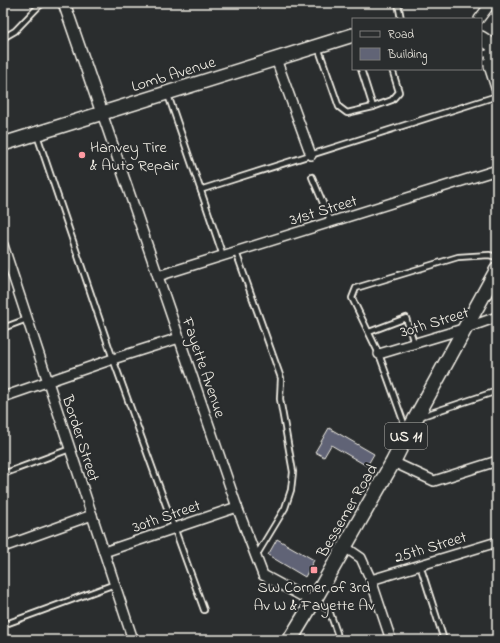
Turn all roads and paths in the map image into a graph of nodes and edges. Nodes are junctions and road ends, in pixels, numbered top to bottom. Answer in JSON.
{"nodes":[{"id":1,"x":43,"y":3,"type":"edge"},
{"id":2,"x":64,"y":3,"type":"edge"},
{"id":3,"x":398,"y":3,"type":"edge"},
{"id":4,"x":491,"y":3,"type":"edge"},
{"id":5,"x":401,"y":18,"type":"edge"},
{"id":6,"x":480,"y":18,"type":"edge"},
{"id":7,"x":3,"y":38,"type":"edge"},
{"id":8,"x":352,"y":38,"type":"edge"},
{"id":9,"x":318,"y":46,"type":"junction"},
{"id":10,"x":489,"y":51,"type":"edge"},
{"id":11,"x":276,"y":59,"type":"junction"},
{"id":12,"x":361,"y":70,"type":"edge"},
{"id":13,"x":392,"y":70,"type":"edge"},
{"id":14,"x":497,"y":91,"type":"edge"},
{"id":15,"x":167,"y":93,"type":"junction"},
{"id":16,"x":497,"y":96,"type":"edge"},
{"id":17,"x":373,"y":107,"type":"junction"},
{"id":18,"x":102,"y":113,"type":"junction"},
{"id":19,"x":37,"y":133,"type":"junction"},
{"id":20,"x":3,"y":144,"type":"edge"},
{"id":21,"x":311,"y":154,"type":"junction"},
{"id":22,"x":497,"y":170,"type":"edge"},
{"id":23,"x":312,"y":178,"type":"dead end"},
{"id":24,"x":201,"y":192,"type":"junction"},
{"id":25,"x":331,"y":222,"type":"junction"},
{"id":26,"x":3,"y":245,"type":"edge"},
{"id":27,"x":236,"y":252,"type":"junction"},
{"id":28,"x":223,"y":256,"type":"junction"},
{"id":29,"x":497,"y":257,"type":"edge"},
{"id":30,"x":5,"y":258,"type":"edge"},
{"id":31,"x":497,"y":270,"type":"edge"},
{"id":32,"x":158,"y":276,"type":"junction"},
{"id":33,"x":497,"y":317,"type":"edge"},
{"id":34,"x":28,"y":320,"type":"junction"},
{"id":35,"x":3,"y":328,"type":"edge"},
{"id":36,"x":466,"y":328,"type":"junction"},
{"id":37,"x":368,"y":332,"type":"junction"},
{"id":38,"x":179,"y":338,"type":"junction"},
{"id":39,"x":414,"y":343,"type":"junction"},
{"id":40,"x":379,"y":354,"type":"junction"},
{"id":41,"x":113,"y":359,"type":"junction"},
{"id":42,"x":47,"y":381,"type":"junction"},
{"id":43,"x":497,"y":391,"type":"edge"},
{"id":44,"x":3,"y":397,"type":"edge"},
{"id":45,"x":416,"y":417,"type":"junction"},
{"id":46,"x":407,"y":434,"type":"junction"},
{"id":47,"x":70,"y":449,"type":"junction"},
{"id":48,"x":497,"y":461,"type":"edge"},
{"id":49,"x":393,"y":462,"type":"junction"},
{"id":50,"x":3,"y":474,"type":"edge"},
{"id":51,"x":237,"y":507,"type":"junction"},
{"id":52,"x":92,"y":514,"type":"junction"},
{"id":53,"x":175,"y":528,"type":"junction"},
{"id":54,"x":497,"y":542,"type":"edge"},
{"id":55,"x":3,"y":547,"type":"edge"},
{"id":56,"x":345,"y":547,"type":"junction"},
{"id":57,"x":104,"y":552,"type":"junction"},
{"id":58,"x":256,"y":558,"type":"junction"},
{"id":59,"x":420,"y":565,"type":"junction"},
{"id":60,"x":371,"y":580,"type":"junction"},
{"id":61,"x":115,"y":584,"type":"junction"},
{"id":62,"x":313,"y":602,"type":"junction"},
{"id":63,"x":204,"y":610,"type":"dead end"},
{"id":64,"x":3,"y":625,"type":"edge"},
{"id":65,"x":133,"y":640,"type":"edge"},
{"id":66,"x":290,"y":640,"type":"edge"},
{"id":67,"x":338,"y":640,"type":"edge"},
{"id":68,"x":391,"y":640,"type":"edge"},
{"id":69,"x":444,"y":640,"type":"edge"}],
"edges":[{"from":1,"to":7,"type":"lane"},
{"from":2,"to":18,"type":"street"},
{"from":3,"to":5,"type":"lane"},
{"from":4,"to":6,"type":"street"},
{"from":8,"to":9,"type":"main road","name":"Lomb Avenue"},
{"from":9,"to":11,"type":"main road","name":"Lomb Avenue"},
{"from":9,"to":17,"type":"lane"},
{"from":10,"to":14,"type":"street"},
{"from":11,"to":15,"type":"main road","name":"Lomb Avenue"},
{"from":11,"to":21,"type":"street"},
{"from":12,"to":17,"type":"lane"},
{"from":13,"to":17,"type":"lane"},
{"from":15,"to":18,"type":"main road","name":"Lomb Avenue"},
{"from":15,"to":24,"type":"lane"},
{"from":16,"to":21,"type":"lane"},
{"from":18,"to":19,"type":"main road","name":"Lomb Avenue"},
{"from":18,"to":32,"type":"street","name":"Fayette Avenue"},
{"from":19,"to":20,"type":"main road","name":"Lomb Avenue"},
{"from":19,"to":41,"type":"lane"},
{"from":21,"to":24,"type":"lane"},
{"from":22,"to":25,"type":"street","name":"31st Street"},
{"from":23,"to":25,"type":"lane"},
{"from":24,"to":28,"type":"lane"},
{"from":25,"to":27,"type":"street","name":"31st Street"},
{"from":26,"to":30,"type":"street","name":"Border Street"},
{"from":27,"to":28,"type":"street","name":"31st Street"},
{"from":27,"to":58,"type":"lane"},
{"from":28,"to":32,"type":"street","name":"31st Street"},
{"from":29,"to":37,"type":"lane"},
{"from":30,"to":34,"type":"street","name":"Border Street"},
{"from":31,"to":36,"type":"main road","name":"Bessemer Road","number":"US 11"},
{"from":32,"to":38,"type":"street","name":"Fayette Avenue"},
{"from":33,"to":36,"type":"street","name":"30th Street"},
{"from":34,"to":35,"type":"lane"},
{"from":34,"to":42,"type":"street","name":"Border Street"},
{"from":36,"to":39,"type":"street","name":"30th Street"},
{"from":36,"to":45,"type":"main road","name":"Bessemer Road","number":"US 11"},
{"from":37,"to":39,"type":"lane"},
{"from":37,"to":40,"type":"lane"},
{"from":38,"to":41,"type":"street"},
{"from":38,"to":51,"type":"street","name":"Fayette Avenue"},
{"from":39,"to":40,"type":"street","name":"30th Street"},
{"from":40,"to":46,"type":"lane"},
{"from":41,"to":42,"type":"street"},
{"from":41,"to":53,"type":"lane"},
{"from":42,"to":44,"type":"street"},
{"from":42,"to":47,"type":"street","name":"Border Street"},
{"from":43,"to":45,"type":"lane"},
{"from":45,"to":46,"type":"main road","name":"Bessemer Road","number":"US 11"},
{"from":46,"to":49,"type":"main road","name":"Bessemer Road","number":"US 11"},
{"from":47,"to":50,"type":"lane"},
{"from":47,"to":52,"type":"street","name":"Border Street"},
{"from":48,"to":49,"type":"street"},
{"from":49,"to":56,"type":"main road","name":"Bessemer Road","number":"US 11"},
{"from":51,"to":53,"type":"street","name":"30th Street"},
{"from":51,"to":58,"type":"street","name":"Fayette Avenue"},
{"from":52,"to":55,"type":"street"},
{"from":52,"to":57,"type":"street","name":"Border Street"},
{"from":53,"to":57,"type":"street","name":"30th Street"},
{"from":53,"to":63,"type":"lane"},
{"from":54,"to":59,"type":"street","name":"25th Street"},
{"from":56,"to":60,"type":"street"},
{"from":56,"to":62,"type":"main road","name":"Bessemer Road","number":"US 11"},
{"from":57,"to":61,"type":"street","name":"Border Street"},
{"from":58,"to":62,"type":"street","name":"Fayette Avenue"},
{"from":59,"to":60,"type":"street","name":"25th Street"},
{"from":59,"to":69,"type":"lane"},
{"from":60,"to":68,"type":"street"},
{"from":61,"to":64,"type":"lane"},
{"from":61,"to":65,"type":"street","name":"Border Street"},
{"from":62,"to":66,"type":"main road","name":"Bessemer Road","number":"US 11"},
{"from":62,"to":67,"type":"lane"}]}
